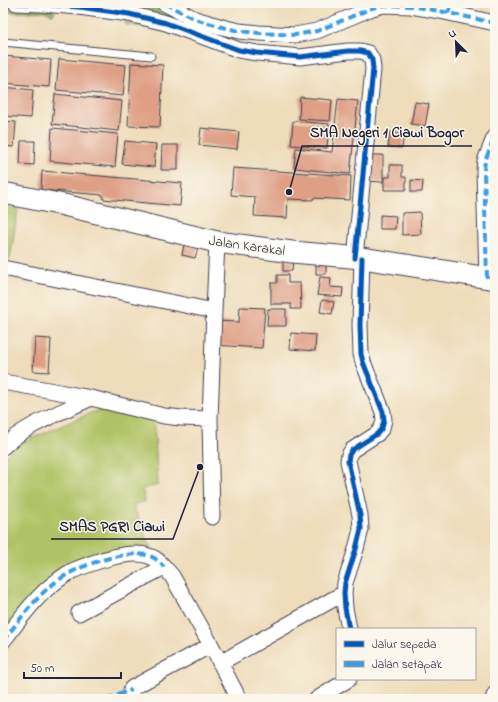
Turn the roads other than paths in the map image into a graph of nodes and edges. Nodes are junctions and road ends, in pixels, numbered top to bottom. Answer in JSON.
{"nodes":[{"id":1,"x":16,"y":3,"type":"edge"},
{"id":2,"x":164,"y":3,"type":"edge"},
{"id":3,"x":433,"y":6,"type":"edge"},
{"id":4,"x":450,"y":8,"type":"edge"},
{"id":5,"x":495,"y":23,"type":"edge"},
{"id":6,"x":3,"y":42,"type":"edge"},
{"id":7,"x":151,"y":56,"type":"dead end"},
{"id":8,"x":495,"y":136,"type":"edge"},
{"id":9,"x":3,"y":193,"type":"edge"},
{"id":10,"x":217,"y":242,"type":"junction"},
{"id":11,"x":359,"y":258,"type":"junction"},
{"id":12,"x":3,"y":268,"type":"edge"},
{"id":13,"x":491,"y":278,"type":"edge"},
{"id":14,"x":214,"y":311,"type":"junction"},
{"id":15,"x":3,"y":382,"type":"edge"},
{"id":16,"x":91,"y":398,"type":"junction"},
{"id":17,"x":210,"y":419,"type":"junction"},
{"id":18,"x":3,"y":447,"type":"edge"},
{"id":19,"x":212,"y":517,"type":"dead end"},
{"id":20,"x":164,"y":567,"type":"junction"},
{"id":21,"x":344,"y":593,"type":"junction"},
{"id":22,"x":79,"y":613,"type":"dead end"},
{"id":23,"x":349,"y":628,"type":"edge"},
{"id":24,"x":3,"y":641,"type":"edge"},
{"id":25,"x":211,"y":645,"type":"junction"},
{"id":26,"x":220,"y":663,"type":"junction"},
{"id":27,"x":348,"y":680,"type":"edge"},
{"id":28,"x":495,"y":694,"type":"edge"},
{"id":29,"x":321,"y":698,"type":"edge"},
{"id":30,"x":133,"y":699,"type":"edge"},
{"id":31,"x":239,"y":699,"type":"edge"},
{"id":32,"x":493,"y":699,"type":"edge"}],
"edges":[{"from":1,"to":11,"type":"street"},
{"from":2,"to":3,"type":"street"},
{"from":3,"to":4,"type":"street"},
{"from":4,"to":5,"type":"street"},
{"from":6,"to":7,"type":"lane"},
{"from":8,"to":13,"type":"street"},
{"from":9,"to":10,"type":"main road","name":"Jalan Karakal"},
{"from":10,"to":11,"type":"main road","name":"Jalan Karakal"},
{"from":10,"to":14,"type":"street"},
{"from":11,"to":13,"type":"main road","name":"Jalan Karakal"},
{"from":11,"to":21,"type":"street"},
{"from":12,"to":14,"type":"street"},
{"from":14,"to":17,"type":"street"},
{"from":15,"to":16,"type":"street"},
{"from":16,"to":17,"type":"street"},
{"from":16,"to":18,"type":"street"},
{"from":17,"to":19,"type":"street"},
{"from":20,"to":22,"type":"street"},
{"from":20,"to":24,"type":"street"},
{"from":20,"to":25,"type":"street"},
{"from":21,"to":23,"type":"street"},
{"from":21,"to":26,"type":"street"},
{"from":25,"to":26,"type":"street"},
{"from":25,"to":30,"type":"street"},
{"from":26,"to":31,"type":"street"},
{"from":27,"to":29,"type":"street"},
{"from":28,"to":32,"type":"street"}]}
